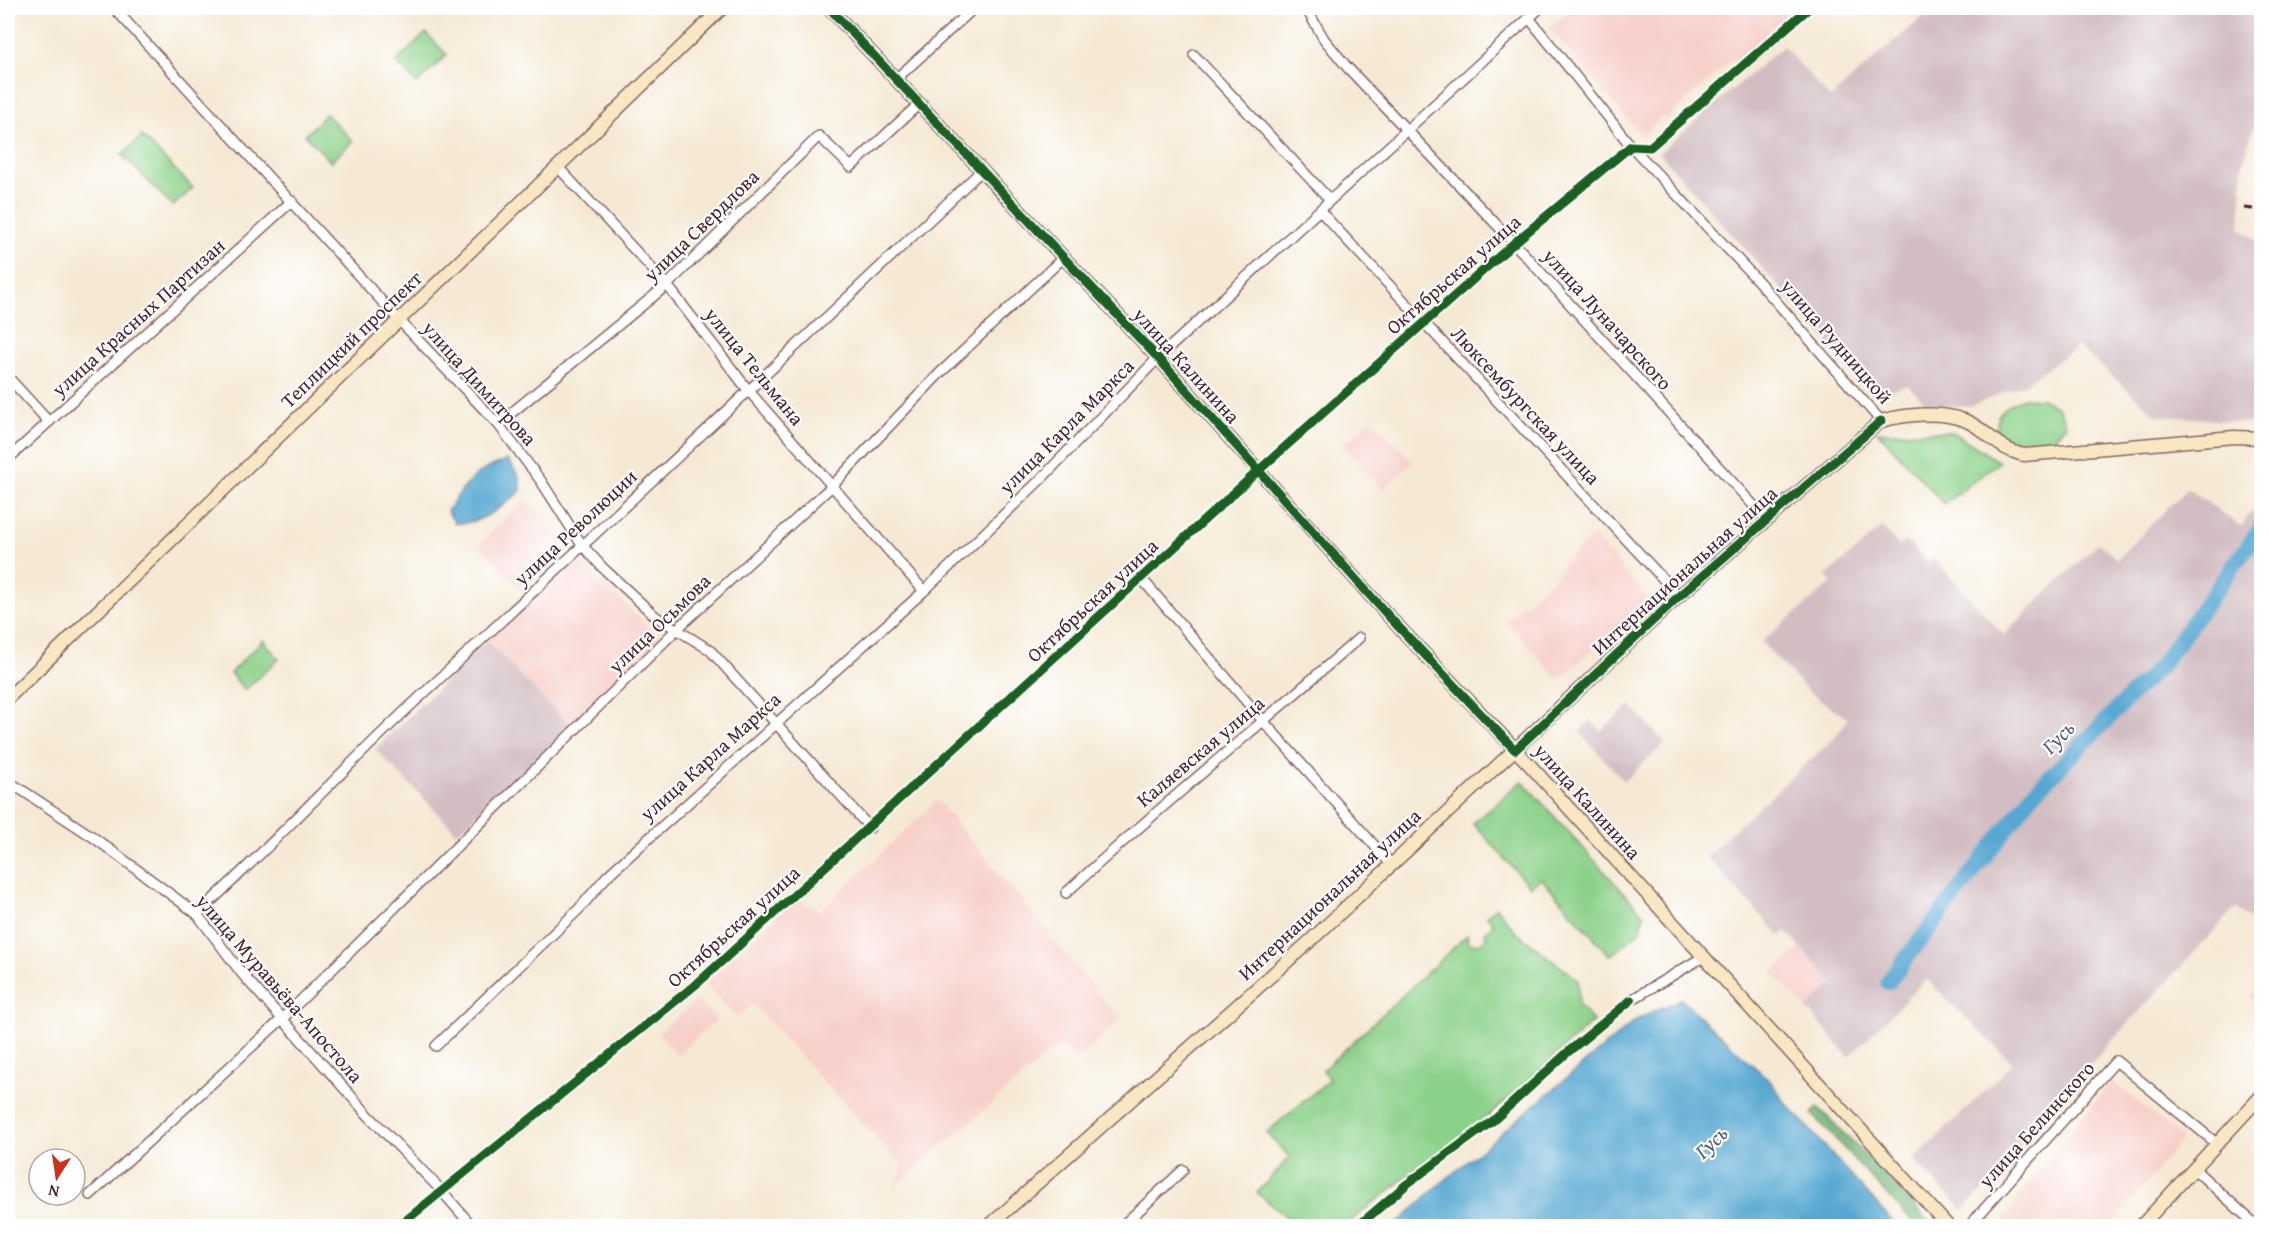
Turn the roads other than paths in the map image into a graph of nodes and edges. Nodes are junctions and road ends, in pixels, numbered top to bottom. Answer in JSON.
{"nodes":[{"id":1,"x":114,"y":8,"type":"edge"},
{"id":2,"x":722,"y":8,"type":"edge"},
{"id":3,"x":829,"y":8,"type":"edge"},
{"id":4,"x":974,"y":8,"type":"edge"},
{"id":5,"x":1306,"y":8,"type":"edge"},
{"id":6,"x":1540,"y":8,"type":"edge"},
{"id":7,"x":1809,"y":8,"type":"edge"},
{"id":8,"x":1529,"y":18,"type":"junction"},
{"id":9,"x":1194,"y":55,"type":"dead end"},
{"id":10,"x":896,"y":79,"type":"junction"},
{"id":11,"x":919,"y":104,"type":"junction"},
{"id":12,"x":1406,"y":130,"type":"junction"},
{"id":13,"x":1631,"y":146,"type":"junction"},
{"id":14,"x":557,"y":166,"type":"junction"},
{"id":15,"x":982,"y":170,"type":"junction"},
{"id":16,"x":1330,"y":200,"type":"junction"},
{"id":17,"x":292,"y":201,"type":"junction"},
{"id":18,"x":1321,"y":212,"type":"junction"},
{"id":19,"x":1514,"y":243,"type":"junction"},
{"id":20,"x":1064,"y":257,"type":"junction"},
{"id":21,"x":667,"y":285,"type":"junction"},
{"id":22,"x":399,"y":320,"type":"junction"},
{"id":23,"x":1425,"y":322,"type":"junction"},
{"id":24,"x":1158,"y":358,"type":"junction"},
{"id":25,"x":8,"y":377,"type":"edge"},
{"id":26,"x":748,"y":390,"type":"junction"},
{"id":27,"x":1881,"y":421,"type":"junction"},
{"id":28,"x":49,"y":423,"type":"junction"},
{"id":29,"x":498,"y":424,"type":"junction"},
{"id":30,"x":2262,"y":438,"type":"edge"},
{"id":31,"x":8,"y":459,"type":"edge"},
{"id":32,"x":1258,"y":471,"type":"junction"},
{"id":33,"x":832,"y":486,"type":"junction"},
{"id":34,"x":1766,"y":519,"type":"junction"},
{"id":35,"x":582,"y":545,"type":"junction"},
{"id":36,"x":1142,"y":579,"type":"junction"},
{"id":37,"x":924,"y":591,"type":"junction"},
{"id":38,"x":1679,"y":596,"type":"junction"},
{"id":39,"x":676,"y":630,"type":"junction"},
{"id":40,"x":1359,"y":638,"type":"dead end"},
{"id":41,"x":8,"y":698,"type":"edge"},
{"id":42,"x":775,"y":722,"type":"junction"},
{"id":43,"x":1264,"y":722,"type":"junction"},
{"id":44,"x":1515,"y":750,"type":"junction"},
{"id":45,"x":8,"y":781,"type":"edge"},
{"id":46,"x":870,"y":828,"type":"junction"},
{"id":47,"x":1391,"y":864,"type":"junction"},
{"id":48,"x":1066,"y":893,"type":"dead end"},
{"id":49,"x":197,"y":914,"type":"junction"},
{"id":50,"x":1703,"y":957,"type":"junction"},
{"id":51,"x":282,"y":1019,"type":"junction"},
{"id":52,"x":436,"y":1046,"type":"dead end"},
{"id":53,"x":2262,"y":1095,"type":"edge"},
{"id":54,"x":2216,"y":1143,"type":"junction"},
{"id":55,"x":2193,"y":1168,"type":"junction"},
{"id":56,"x":1183,"y":1170,"type":"dead end"},
{"id":57,"x":441,"y":1190,"type":"junction"},
{"id":58,"x":90,"y":1195,"type":"dead end"},
{"id":59,"x":399,"y":1227,"type":"edge"},
{"id":60,"x":472,"y":1227,"type":"edge"},
{"id":61,"x":989,"y":1227,"type":"edge"},
{"id":62,"x":1122,"y":1227,"type":"edge"},
{"id":63,"x":1358,"y":1227,"type":"edge"},
{"id":64,"x":1948,"y":1227,"type":"edge"},
{"id":65,"x":1968,"y":1227,"type":"edge"},
{"id":66,"x":2141,"y":1227,"type":"edge"},
{"id":67,"x":2257,"y":1227,"type":"edge"}],
"edges":[{"from":1,"to":17,"type":"street","name":"улица Димитрова"},
{"from":2,"to":14,"type":"main road","name":"Теплицкий проспект"},
{"from":3,"to":10,"type":"main road","name":"улица Калинина"},
{"from":4,"to":10,"type":"street"},
{"from":5,"to":12,"type":"street","name":"улица Луначарского"},
{"from":6,"to":8,"type":"street","name":"улица Карла Маркса"},
{"from":7,"to":13,"type":"street","name":"Октябрьская улица"},
{"from":8,"to":12,"type":"street","name":"улица Карла Маркса"},
{"from":8,"to":13,"type":"street","name":"улица Рудницкой"},
{"from":9,"to":16,"type":"street"},
{"from":10,"to":11,"type":"main road","name":"улица Калинина"},
{"from":11,"to":15,"type":"main road","name":"улица Калинина"},
{"from":11,"to":21,"type":"street","name":"улица Свердлова"},
{"from":12,"to":16,"type":"street","name":"улица Карла Маркса"},
{"from":12,"to":19,"type":"street","name":"улица Луначарского"},
{"from":13,"to":19,"type":"street","name":"Октябрьская улица"},
{"from":13,"to":27,"type":"street","name":"улица Рудницкой"},
{"from":14,"to":21,"type":"street","name":"улица Тельмана"},
{"from":14,"to":22,"type":"main road","name":"Теплицкий проспект"},
{"from":15,"to":20,"type":"main road","name":"улица Калинина"},
{"from":15,"to":26,"type":"street","name":"улица Революции"},
{"from":16,"to":18,"type":"street","name":"улица Карла Маркса"},
{"from":17,"to":22,"type":"street","name":"улица Димитрова"},
{"from":17,"to":28,"type":"street","name":"улица Красных Партизан"},
{"from":18,"to":23,"type":"street","name":"Люксембургская улица"},
{"from":18,"to":24,"type":"street","name":"улица Карла Маркса"},
{"from":19,"to":23,"type":"street","name":"Октябрьская улица"},
{"from":19,"to":34,"type":"street","name":"улица Луначарского"},
{"from":20,"to":24,"type":"main road","name":"улица Калинина"},
{"from":20,"to":33,"type":"street","name":"улица Осьмова"},
{"from":21,"to":26,"type":"street","name":"улица Тельмана"},
{"from":21,"to":29,"type":"street","name":"улица Свердлова"},
{"from":22,"to":29,"type":"street","name":"улица Димитрова"},
{"from":22,"to":41,"type":"main road","name":"Теплицкий проспект"},
{"from":23,"to":32,"type":"street","name":"Октябрьская улица"},
{"from":23,"to":38,"type":"street","name":"Люксембургская улица"},
{"from":24,"to":32,"type":"main road","name":"улица Калинина"},
{"from":24,"to":37,"type":"street","name":"улица Карла Маркса"},
{"from":25,"to":28,"type":"street"},
{"from":26,"to":33,"type":"street","name":"улица Тельмана"},
{"from":26,"to":35,"type":"street","name":"улица Революции"},
{"from":27,"to":30,"type":"main road","name":"улица Рудницкой"},
{"from":27,"to":34,"type":"main road","name":"Интернациональная улица"},
{"from":28,"to":31,"type":"street","name":"улица Красных Партизан"},
{"from":29,"to":35,"type":"street","name":"улица Димитрова"},
{"from":32,"to":36,"type":"street","name":"Октябрьская улица"},
{"from":32,"to":44,"type":"main road","name":"улица Калинина"},
{"from":33,"to":37,"type":"street","name":"улица Тельмана"},
{"from":33,"to":39,"type":"street","name":"улица Осьмова"},
{"from":34,"to":38,"type":"main road","name":"Интернациональная улица"},
{"from":35,"to":39,"type":"street","name":"улица Димитрова"},
{"from":35,"to":49,"type":"street","name":"улица Революции"},
{"from":36,"to":43,"type":"street"},
{"from":36,"to":46,"type":"street","name":"Октябрьская улица"},
{"from":37,"to":42,"type":"street","name":"улица Карла Маркса"},
{"from":38,"to":44,"type":"main road","name":"Интернациональная улица"},
{"from":39,"to":42,"type":"street","name":"улица Димитрова"},
{"from":39,"to":51,"type":"street","name":"улица Осьмова"},
{"from":40,"to":43,"type":"street","name":"Каляевская улица"},
{"from":42,"to":46,"type":"street","name":"улица Димитрова"},
{"from":42,"to":52,"type":"street","name":"улица Карла Маркса"},
{"from":43,"to":47,"type":"street"},
{"from":43,"to":48,"type":"street","name":"Каляевская улица"},
{"from":44,"to":47,"type":"main road","name":"Интернациональная улица"},
{"from":44,"to":50,"type":"main road","name":"улица Калинина"},
{"from":45,"to":49,"type":"street","name":"улица Муравьёва-Апостола"},
{"from":46,"to":57,"type":"street","name":"Октябрьская улица"},
{"from":47,"to":61,"type":"main road","name":"Интернациональная улица"},
{"from":49,"to":51,"type":"street","name":"улица Муравьёва-Апостола"},
{"from":50,"to":63,"type":"street"},
{"from":50,"to":64,"type":"main road","name":"улица Калинина"},
{"from":51,"to":57,"type":"street","name":"улица Муравьёва-Апостола"},
{"from":51,"to":58,"type":"street","name":"улица Осьмова"},
{"from":53,"to":54,"type":"main road"},
{"from":54,"to":55,"type":"main road"},
{"from":54,"to":65,"type":"street","name":"улица Белинского"},
{"from":55,"to":66,"type":"main road"},
{"from":55,"to":67,"type":"street"},
{"from":56,"to":62,"type":"street"},
{"from":57,"to":59,"type":"street","name":"Октябрьская улица"},
{"from":57,"to":60,"type":"street","name":"улица Муравьёва-Апостола"}]}
